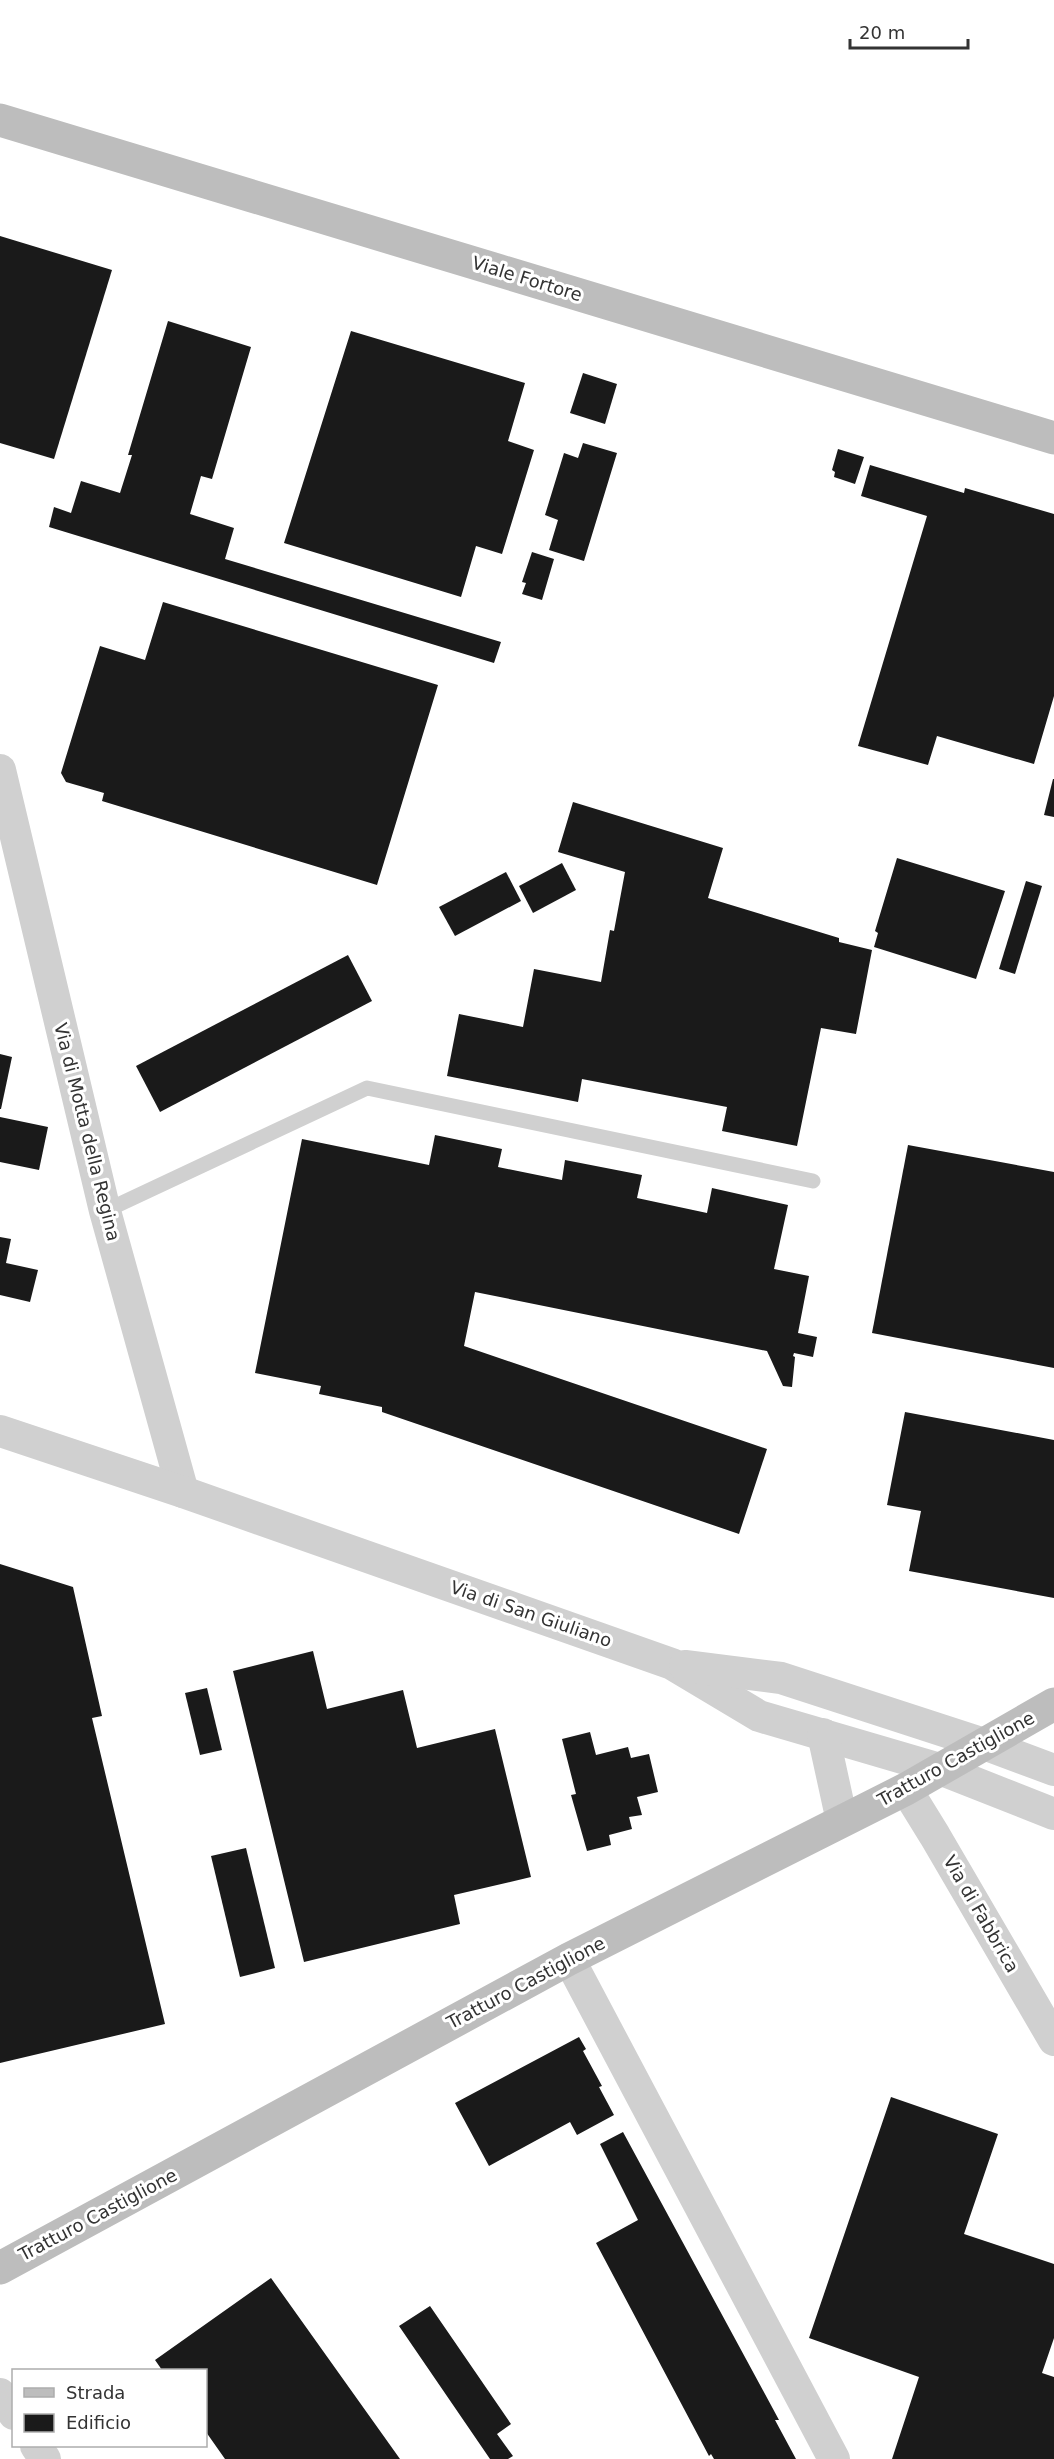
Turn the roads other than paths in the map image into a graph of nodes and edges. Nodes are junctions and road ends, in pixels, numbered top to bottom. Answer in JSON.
{"nodes":[{"id":1,"x":0,"y":120,"type":"edge"},
{"id":2,"x":1054,"y":438,"type":"edge"},
{"id":3,"x":0,"y":770,"type":"edge"},
{"id":4,"x":813,"y":1181,"type":"dead end"},
{"id":5,"x":105,"y":1211,"type":"junction"},
{"id":6,"x":0,"y":1431,"type":"edge"},
{"id":7,"x":183,"y":1492,"type":"junction"},
{"id":8,"x":672,"y":1664,"type":"junction"},
{"id":9,"x":1054,"y":1704,"type":"edge"},
{"id":10,"x":823,"y":1734,"type":"junction"},
{"id":11,"x":984,"y":1744,"type":"junction"},
{"id":12,"x":940,"y":1769,"type":"junction"},
{"id":13,"x":1054,"y":1770,"type":"edge"},
{"id":14,"x":906,"y":1789,"type":"junction"},
{"id":15,"x":1054,"y":1814,"type":"edge"},
{"id":16,"x":842,"y":1821,"type":"junction"},
{"id":17,"x":569,"y":1959,"type":"junction"},
{"id":18,"x":1054,"y":2040,"type":"edge"},
{"id":19,"x":0,"y":2268,"type":"edge"},
{"id":20,"x":0,"y":2394,"type":"edge"},
{"id":21,"x":12,"y":2411,"type":"edge"},
{"id":22,"x":834,"y":2459,"type":"edge"}],
"edges":[{"from":1,"to":2,"type":"street","name":"Viale Fortore"},
{"from":3,"to":5,"type":"street","name":"Via di Motta della Regina"},
{"from":4,"to":5,"type":"lane"},
{"from":5,"to":7,"type":"street","name":"Via di Motta della Regina"},
{"from":6,"to":7,"type":"street","name":"Via di San Giuliano"},
{"from":7,"to":8,"type":"street","name":"Via di San Giuliano"},
{"from":8,"to":10,"type":"street","name":"Via di San Giuliano"},
{"from":8,"to":11,"type":"street"},
{"from":9,"to":11,"type":"street","name":"Tratturo Castiglione"},
{"from":10,"to":12,"type":"street","name":"Via di San Giuliano"},
{"from":10,"to":16,"type":"street"},
{"from":11,"to":12,"type":"street","name":"Tratturo Castiglione"},
{"from":11,"to":13,"type":"street"},
{"from":12,"to":14,"type":"street","name":"Tratturo Castiglione"},
{"from":12,"to":15,"type":"street","name":"Via di San Giuliano"},
{"from":14,"to":16,"type":"street","name":"Tratturo Castiglione"},
{"from":14,"to":18,"type":"street","name":"Via di Fabbrica"},
{"from":16,"to":17,"type":"street","name":"Tratturo Castiglione"},
{"from":17,"to":19,"type":"street","name":"Tratturo Castiglione"},
{"from":17,"to":22,"type":"street"},
{"from":20,"to":21,"type":"street"}]}
